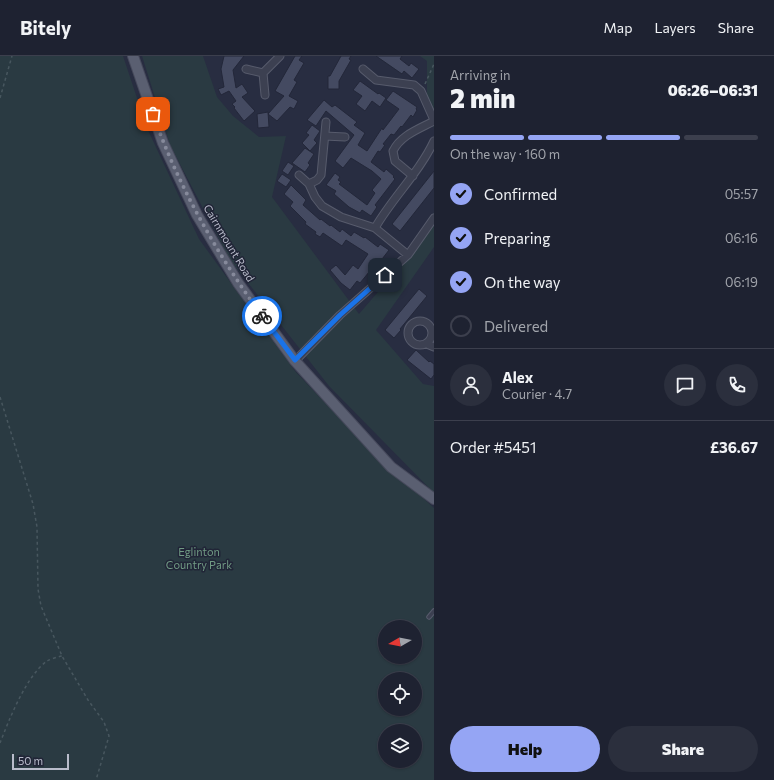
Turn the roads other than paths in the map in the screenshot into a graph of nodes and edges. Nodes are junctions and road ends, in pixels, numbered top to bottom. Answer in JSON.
{"nodes":[{"id":1,"x":133,"y":56,"type":"edge"},
{"id":2,"x":280,"y":56,"type":"edge"},
{"id":3,"x":246,"y":69,"type":"dead end"},
{"id":4,"x":363,"y":69,"type":"dead end"},
{"id":5,"x":263,"y":73,"type":"junction"},
{"id":6,"x":265,"y":95,"type":"dead end"},
{"id":7,"x":434,"y":120,"type":"edge"},
{"id":8,"x":326,"y":122,"type":"dead end"},
{"id":9,"x":325,"y":136,"type":"junction"},
{"id":10,"x":345,"y":137,"type":"dead end"},
{"id":11,"x":434,"y":141,"type":"edge"},
{"id":12,"x":299,"y":175,"type":"dead end"},
{"id":13,"x":413,"y":176,"type":"junction"},
{"id":14,"x":309,"y":184,"type":"junction"},
{"id":15,"x":434,"y":218,"type":"edge"},
{"id":16,"x":375,"y":228,"type":"junction"},
{"id":17,"x":408,"y":255,"type":"junction"},
{"id":18,"x":427,"y":344,"type":"dead end"},
{"id":19,"x":434,"y":347,"type":"edge"},
{"id":20,"x":295,"y":360,"type":"junction"},
{"id":21,"x":434,"y":499,"type":"edge"},
{"id":22,"x":434,"y":611,"type":"edge"},
{"id":23,"x":430,"y":617,"type":"dead end"}],
"edges":[{"from":1,"to":20,"type":"main road","name":"Cairnmount Road"},
{"from":2,"to":5,"type":"street"},
{"from":3,"to":5,"type":"street"},
{"from":4,"to":7,"type":"street"},
{"from":5,"to":6,"type":"street"},
{"from":7,"to":13,"type":"street"},
{"from":8,"to":9,"type":"street"},
{"from":9,"to":10,"type":"street"},
{"from":9,"to":14,"type":"street"},
{"from":11,"to":13,"type":"street"},
{"from":12,"to":14,"type":"street"},
{"from":13,"to":16,"type":"street"},
{"from":14,"to":16,"type":"street"},
{"from":15,"to":17,"type":"street"},
{"from":16,"to":17,"type":"street"},
{"from":17,"to":20,"type":"street"},
{"from":18,"to":19,"type":"street"},
{"from":20,"to":21,"type":"main road","name":"Cairnmount Road"},
{"from":22,"to":23,"type":"lane"}]}
